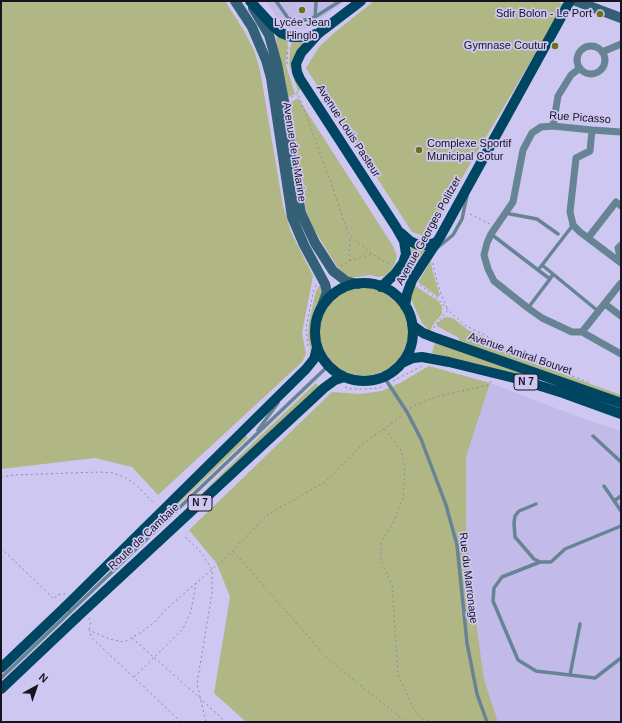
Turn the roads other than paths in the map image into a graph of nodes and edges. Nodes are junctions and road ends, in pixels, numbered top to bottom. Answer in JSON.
{"nodes":[{"id":1,"x":235,"y":1,"type":"edge"},
{"id":2,"x":250,"y":1,"type":"edge"},
{"id":3,"x":276,"y":1,"type":"edge"},
{"id":4,"x":340,"y":1,"type":"edge"},
{"id":5,"x":361,"y":1,"type":"edge"},
{"id":6,"x":570,"y":1,"type":"edge"},
{"id":7,"x":576,"y":1,"type":"edge"},
{"id":8,"x":316,"y":3,"type":"dead end"},
{"id":9,"x":315,"y":17,"type":"junction"},
{"id":10,"x":621,"y":18,"type":"edge"},
{"id":11,"x":319,"y":33,"type":"junction"},
{"id":12,"x":621,"y":44,"type":"edge"},
{"id":13,"x":602,"y":52,"type":"junction"},
{"id":14,"x":580,"y":68,"type":"junction"},
{"id":15,"x":553,"y":126,"type":"junction"},
{"id":16,"x":592,"y":130,"type":"junction"},
{"id":17,"x":621,"y":132,"type":"edge"},
{"id":18,"x":469,"y":184,"type":"junction"},
{"id":19,"x":621,"y":206,"type":"edge"},
{"id":20,"x":506,"y":213,"type":"junction"},
{"id":21,"x":573,"y":225,"type":"junction"},
{"id":22,"x":398,"y":231,"type":"junction"},
{"id":23,"x":491,"y":234,"type":"junction"},
{"id":24,"x":558,"y":234,"type":"dead end"},
{"id":25,"x":588,"y":238,"type":"junction"},
{"id":26,"x":437,"y":242,"type":"junction"},
{"id":27,"x":621,"y":245,"type":"edge"},
{"id":28,"x":429,"y":254,"type":"junction"},
{"id":29,"x":621,"y":262,"type":"edge"},
{"id":30,"x":542,"y":265,"type":"junction"},
{"id":31,"x":538,"y":270,"type":"junction"},
{"id":32,"x":553,"y":274,"type":"junction"},
{"id":33,"x":550,"y":279,"type":"junction"},
{"id":34,"x":621,"y":283,"type":"edge"},
{"id":35,"x":358,"y":284,"type":"junction"},
{"id":36,"x":381,"y":287,"type":"junction"},
{"id":37,"x":605,"y":304,"type":"junction"},
{"id":38,"x":322,"y":306,"type":"junction"},
{"id":39,"x":405,"y":306,"type":"junction"},
{"id":40,"x":528,"y":308,"type":"junction"},
{"id":41,"x":598,"y":311,"type":"junction"},
{"id":42,"x":621,"y":316,"type":"edge"},
{"id":43,"x":412,"y":325,"type":"junction"},
{"id":44,"x":582,"y":332,"type":"junction"},
{"id":45,"x":313,"y":347,"type":"junction"},
{"id":46,"x":621,"y":354,"type":"edge"},
{"id":47,"x":402,"y":363,"type":"junction"},
{"id":48,"x":328,"y":366,"type":"junction"},
{"id":49,"x":306,"y":369,"type":"junction"},
{"id":50,"x":388,"y":379,"type":"junction"},
{"id":51,"x":344,"y":382,"type":"junction"},
{"id":52,"x":621,"y":403,"type":"edge"},
{"id":53,"x":621,"y":414,"type":"edge"},
{"id":54,"x":593,"y":436,"type":"dead end"},
{"id":55,"x":253,"y":437,"type":"junction"},
{"id":56,"x":621,"y":462,"type":"edge"},
{"id":57,"x":604,"y":486,"type":"dead end"},
{"id":58,"x":621,"y":496,"type":"edge"},
{"id":59,"x":614,"y":501,"type":"junction"},
{"id":60,"x":536,"y":504,"type":"dead end"},
{"id":61,"x":621,"y":511,"type":"edge"},
{"id":62,"x":621,"y":526,"type":"edge"},
{"id":63,"x":540,"y":562,"type":"junction"},
{"id":64,"x":74,"y":613,"type":"junction"},
{"id":65,"x":580,"y":624,"type":"dead end"},
{"id":66,"x":621,"y":658,"type":"edge"},
{"id":67,"x":1,"y":668,"type":"edge"},
{"id":68,"x":570,"y":675,"type":"junction"},
{"id":69,"x":1,"y":678,"type":"edge"},
{"id":70,"x":1,"y":689,"type":"edge"},
{"id":71,"x":487,"y":722,"type":"edge"}],
"edges":[{"from":1,"to":38,"type":"main road","name":"Avenue de la Marine"},
{"from":2,"to":11,"type":"main road"},
{"from":2,"to":35,"type":"main road","name":"Avenue de la Marine"},
{"from":3,"to":9,"type":"lane"},
{"from":4,"to":9,"type":"lane"},
{"from":5,"to":11,"type":"main road","name":"Avenue Louis Pasteur"},
{"from":6,"to":18,"type":"main road","name":"Avenue Georges Politzer"},
{"from":7,"to":10,"type":"main road"},
{"from":8,"to":9,"type":"lane"},
{"from":11,"to":22,"type":"main road","name":"Avenue Louis Pasteur"},
{"from":12,"to":13,"type":"street"},
{"from":13,"to":14,"type":"street"},
{"from":13,"to":14,"type":"street"},
{"from":14,"to":15,"type":"street"},
{"from":15,"to":16,"type":"street","name":"Rue Picasso"},
{"from":15,"to":20,"type":"street","name":"Rue Picasso"},
{"from":16,"to":17,"type":"street","name":"Rue Picasso"},
{"from":16,"to":21,"type":"street"},
{"from":18,"to":26,"type":"main road","name":"Avenue Georges Politzer"},
{"from":18,"to":28,"type":"lane"},
{"from":19,"to":25,"type":"street"},
{"from":20,"to":23,"type":"street","name":"Rue Picasso"},
{"from":20,"to":24,"type":"lane"},
{"from":21,"to":25,"type":"street"},
{"from":21,"to":30,"type":"lane"},
{"from":22,"to":26,"type":"main road"},
{"from":22,"to":36,"type":"main road","name":"Avenue Louis Pasteur"},
{"from":23,"to":31,"type":"lane"},
{"from":23,"to":40,"type":"street","name":"Rue Picasso"},
{"from":25,"to":29,"type":"street"},
{"from":26,"to":28,"type":"main road","name":"Avenue Georges Politzer"},
{"from":27,"to":29,"type":"street"},
{"from":28,"to":39,"type":"main road","name":"Avenue Georges Politzer"},
{"from":30,"to":31,"type":"lane"},
{"from":30,"to":32,"type":"lane"},
{"from":31,"to":33,"type":"lane"},
{"from":32,"to":33,"type":"lane"},
{"from":32,"to":41,"type":"lane"},
{"from":33,"to":40,"type":"lane"},
{"from":34,"to":37,"type":"street"},
{"from":35,"to":36,"type":"main road"},
{"from":35,"to":38,"type":"main road"},
{"from":36,"to":39,"type":"main road"},
{"from":37,"to":41,"type":"street"},
{"from":37,"to":42,"type":"street"},
{"from":38,"to":45,"type":"main road"},
{"from":39,"to":43,"type":"main road"},
{"from":40,"to":44,"type":"street","name":"Rue Picasso"},
{"from":41,"to":44,"type":"street"},
{"from":43,"to":47,"type":"main road"},
{"from":43,"to":52,"type":"main road","name":"Avenue Amiral Bouvet","number":"N 7"},
{"from":44,"to":46,"type":"street","name":"Rue Picasso"},
{"from":45,"to":48,"type":"main road"},
{"from":45,"to":49,"type":"main road","name":"Route de Cambaie"},
{"from":47,"to":50,"type":"main road"},
{"from":47,"to":53,"type":"main road","name":"Avenue Amiral Bouvet","number":"N 7"},
{"from":48,"to":51,"type":"main road"},
{"from":48,"to":55,"type":"lane"},
{"from":49,"to":55,"type":"lane"},
{"from":49,"to":64,"type":"main road","name":"Route de Cambaie","number":"N 7"},
{"from":50,"to":51,"type":"main road"},
{"from":50,"to":71,"type":"lane","name":"Rue du Marronage"},
{"from":51,"to":64,"type":"main road","name":"Route de Cambaie","number":"N 7"},
{"from":54,"to":56,"type":"lane"},
{"from":55,"to":64,"type":"lane"},
{"from":57,"to":59,"type":"lane"},
{"from":58,"to":59,"type":"lane"},
{"from":59,"to":61,"type":"lane"},
{"from":60,"to":63,"type":"lane"},
{"from":62,"to":63,"type":"lane"},
{"from":63,"to":68,"type":"lane"},
{"from":64,"to":67,"type":"main road","name":"Route de Cambaie","bridge":true},
{"from":64,"to":69,"type":"lane","bridge":true},
{"from":64,"to":70,"type":"main road","name":"Route de Cambaie","bridge":true},
{"from":65,"to":68,"type":"lane"},
{"from":66,"to":68,"type":"lane"}]}
